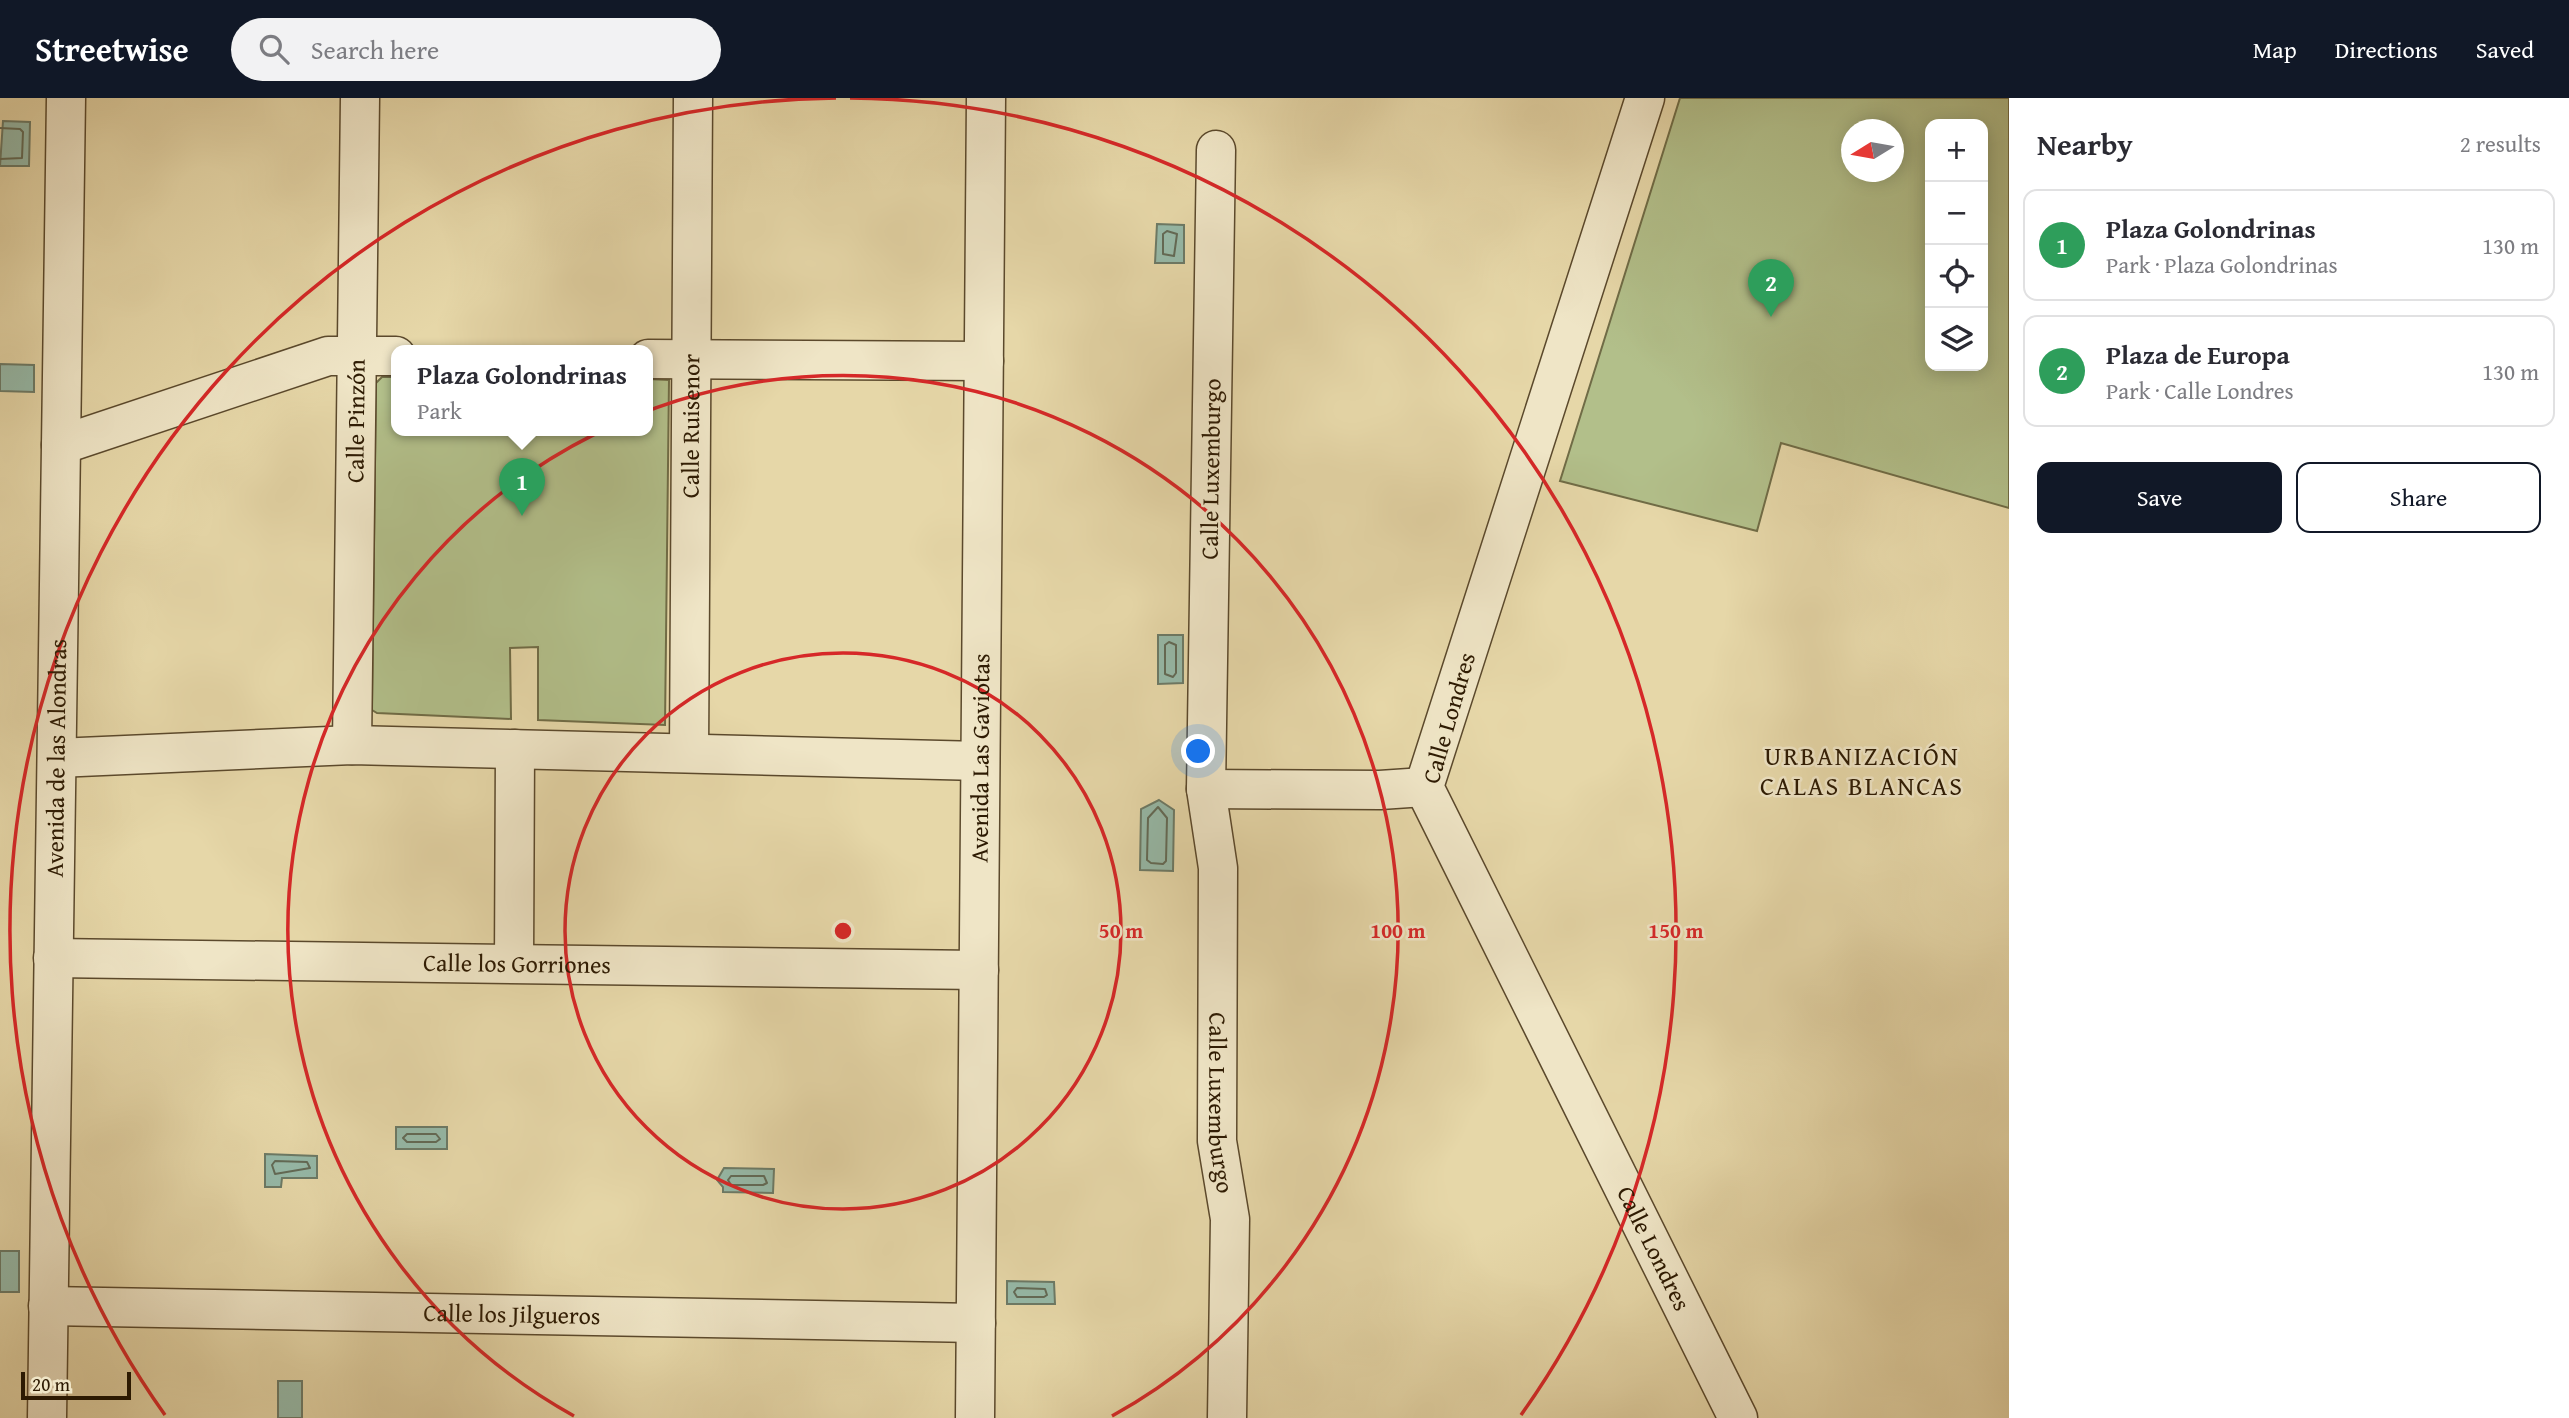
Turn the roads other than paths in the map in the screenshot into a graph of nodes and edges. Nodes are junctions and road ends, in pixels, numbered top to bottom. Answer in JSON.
{"nodes":[{"id":1,"x":66,"y":98,"type":"edge"},
{"id":2,"x":360,"y":98,"type":"edge"},
{"id":3,"x":693,"y":98,"type":"edge"},
{"id":4,"x":986,"y":98,"type":"edge"},
{"id":5,"x":1644,"y":98,"type":"edge"},
{"id":6,"x":1216,"y":150,"type":"dead end"},
{"id":7,"x":357,"y":356,"type":"junction"},
{"id":8,"x":391,"y":356,"type":"edge"},
{"id":9,"x":653,"y":359,"type":"edge"},
{"id":10,"x":691,"y":359,"type":"junction"},
{"id":11,"x":984,"y":361,"type":"junction"},
{"id":12,"x":61,"y":445,"type":"junction"},
{"id":13,"x":352,"y":745,"type":"junction"},
{"id":14,"x":515,"y":749,"type":"junction"},
{"id":15,"x":689,"y":753,"type":"junction"},
{"id":16,"x":57,"y":758,"type":"junction"},
{"id":17,"x":980,"y":761,"type":"junction"},
{"id":18,"x":1424,"y":787,"type":"junction"},
{"id":19,"x":1206,"y":789,"type":"junction"},
{"id":20,"x":53,"y":958,"type":"junction"},
{"id":21,"x":514,"y":963,"type":"junction"},
{"id":22,"x":979,"y":970,"type":"junction"},
{"id":23,"x":48,"y":1306,"type":"junction"},
{"id":24,"x":976,"y":1323,"type":"junction"},
{"id":25,"x":47,"y":1418,"type":"edge"},
{"id":26,"x":975,"y":1418,"type":"edge"},
{"id":27,"x":1227,"y":1418,"type":"edge"},
{"id":28,"x":1738,"y":1418,"type":"edge"}],
"edges":[{"from":1,"to":12,"type":"street","name":"Avenida de las Alondras"},
{"from":2,"to":7,"type":"street","name":"Calle Pinzón"},
{"from":3,"to":10,"type":"street","name":"Calle Ruisenor"},
{"from":4,"to":11,"type":"street","name":"Avenida Las Gaviotas"},
{"from":5,"to":18,"type":"street","name":"Calle Londres"},
{"from":6,"to":19,"type":"street","name":"Calle Luxemburgo"},
{"from":7,"to":8,"type":"street"},
{"from":7,"to":12,"type":"street"},
{"from":7,"to":13,"type":"street","name":"Calle Pinzón"},
{"from":9,"to":10,"type":"street"},
{"from":10,"to":11,"type":"street"},
{"from":10,"to":15,"type":"street","name":"Calle Ruisenor"},
{"from":11,"to":17,"type":"street","name":"Avenida Las Gaviotas"},
{"from":12,"to":16,"type":"street","name":"Avenida de las Alondras"},
{"from":13,"to":14,"type":"street"},
{"from":13,"to":16,"type":"street"},
{"from":14,"to":15,"type":"street"},
{"from":14,"to":21,"type":"street"},
{"from":15,"to":17,"type":"street"},
{"from":16,"to":20,"type":"street","name":"Avenida de las Alondras"},
{"from":17,"to":22,"type":"street","name":"Avenida Las Gaviotas"},
{"from":18,"to":19,"type":"street"},
{"from":18,"to":28,"type":"street","name":"Calle Londres"},
{"from":19,"to":27,"type":"street","name":"Calle Luxemburgo"},
{"from":20,"to":21,"type":"street","name":"Calle los Gorriones"},
{"from":20,"to":23,"type":"street","name":"Avenida de las Alondras"},
{"from":21,"to":22,"type":"street","name":"Calle los Gorriones"},
{"from":22,"to":24,"type":"street","name":"Avenida Las Gaviotas"},
{"from":23,"to":24,"type":"street","name":"Calle los Jilgueros"},
{"from":23,"to":25,"type":"street","name":"Avenida de las Alondras"},
{"from":24,"to":26,"type":"street","name":"Avenida Las Gaviotas"}]}
